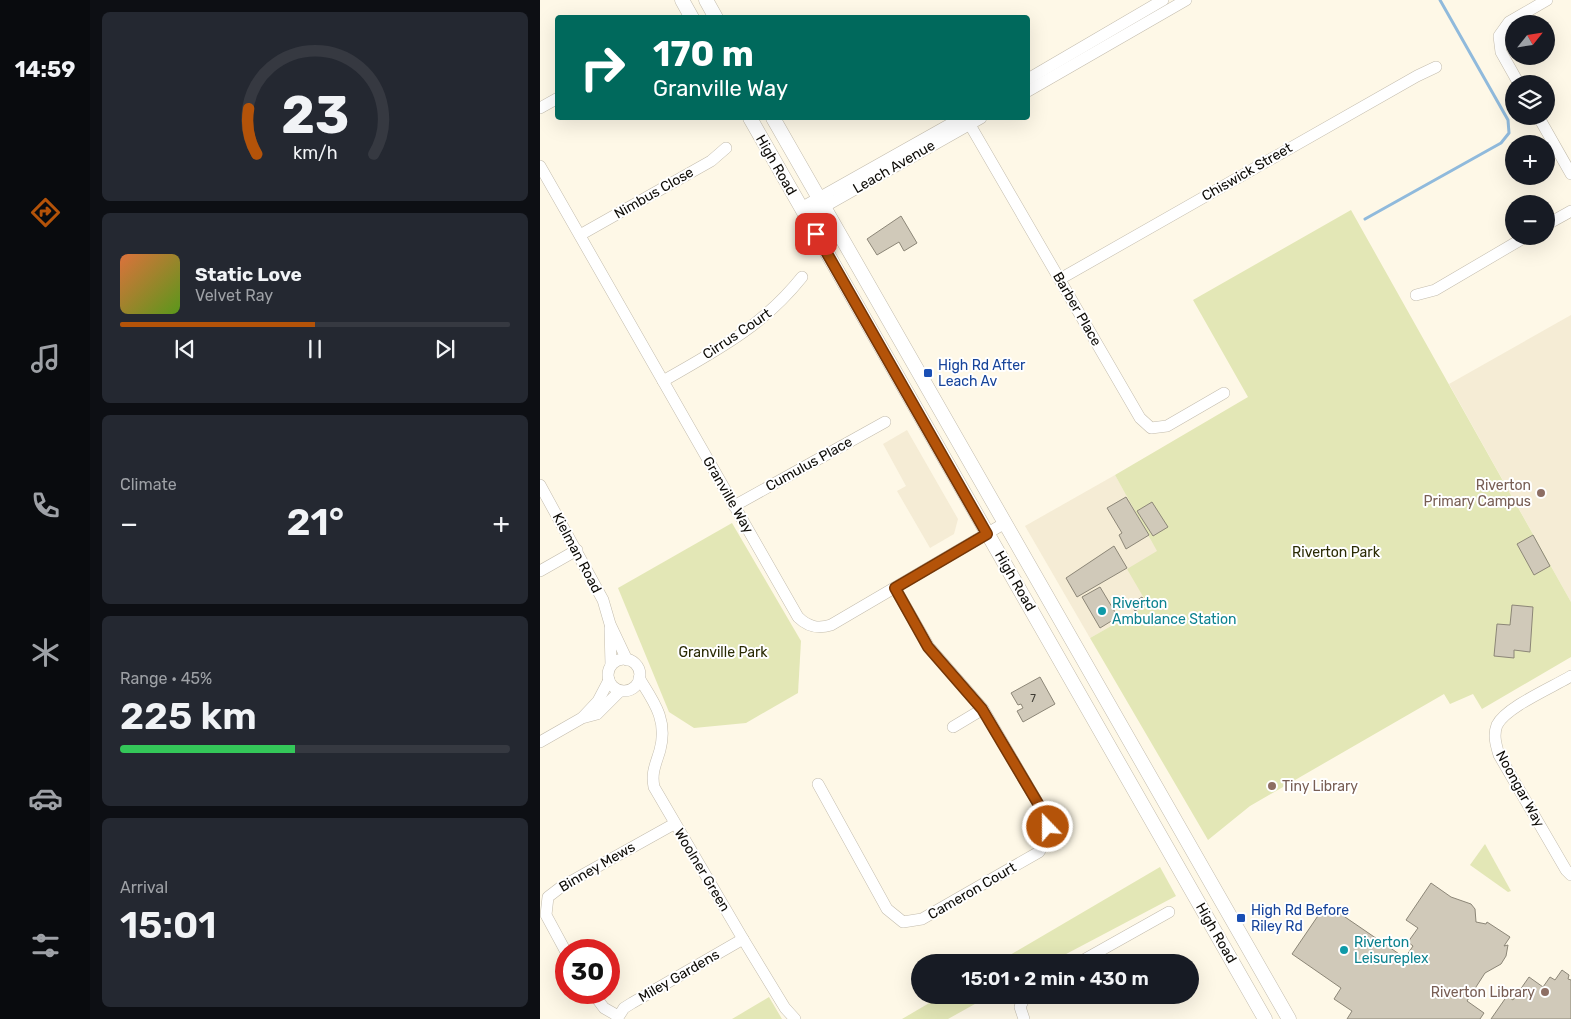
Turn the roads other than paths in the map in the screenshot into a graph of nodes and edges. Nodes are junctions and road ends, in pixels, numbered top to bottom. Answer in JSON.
{"nodes":[{"id":1,"x":682,"y":0,"type":"edge"},
{"id":2,"x":706,"y":0,"type":"edge"},
{"id":3,"x":1163,"y":0,"type":"edge"},
{"id":4,"x":1186,"y":0,"type":"edge"},
{"id":5,"x":1547,"y":0,"type":"edge"},
{"id":6,"x":690,"y":15,"type":"edge"},
{"id":7,"x":714,"y":15,"type":"edge"},
{"id":8,"x":1436,"y":67,"type":"dead end"},
{"id":9,"x":1514,"y":75,"type":"edge"},
{"id":10,"x":1030,"y":78,"type":"edge"},
{"id":11,"x":1030,"y":90,"type":"edge"},
{"id":12,"x":555,"y":100,"type":"edge"},
{"id":13,"x":540,"y":108,"type":"edge"},
{"id":14,"x":751,"y":120,"type":"edge"},
{"id":15,"x":774,"y":120,"type":"edge"},
{"id":16,"x":965,"y":120,"type":"edge"},
{"id":17,"x":1543,"y":125,"type":"edge"},
{"id":18,"x":726,"y":148,"type":"dead end"},
{"id":19,"x":540,"y":166,"type":"edge"},
{"id":20,"x":1571,"y":174,"type":"edge"},
{"id":21,"x":822,"y":203,"type":"junction"},
{"id":22,"x":1571,"y":211,"type":"edge"},
{"id":23,"x":804,"y":213,"type":"junction"},
{"id":24,"x":1555,"y":220,"type":"edge"},
{"id":25,"x":580,"y":235,"type":"junction"},
{"id":26,"x":1512,"y":245,"type":"edge"},
{"id":27,"x":802,"y":277,"type":"dead end"},
{"id":28,"x":1060,"y":279,"type":"junction"},
{"id":29,"x":1416,"y":295,"type":"dead end"},
{"id":30,"x":663,"y":381,"type":"junction"},
{"id":31,"x":1224,"y":393,"type":"dead end"},
{"id":32,"x":885,"y":422,"type":"dead end"},
{"id":33,"x":540,"y":485,"type":"edge"},
{"id":34,"x":734,"y":506,"type":"junction"},
{"id":35,"x":1005,"y":523,"type":"junction"},
{"id":36,"x":987,"y":534,"type":"junction"},
{"id":37,"x":577,"y":550,"type":"junction"},
{"id":38,"x":540,"y":571,"type":"edge"},
{"id":39,"x":895,"y":588,"type":"junction"},
{"id":40,"x":610,"y":624,"type":"junction"},
{"id":41,"x":627,"y":660,"type":"junction"},
{"id":42,"x":611,"y":665,"type":"junction"},
{"id":43,"x":1571,"y":676,"type":"edge"},
{"id":44,"x":639,"y":678,"type":"junction"},
{"id":45,"x":609,"y":680,"type":"junction"},
{"id":46,"x":626,"y":690,"type":"junction"},
{"id":47,"x":982,"y":709,"type":"junction"},
{"id":48,"x":660,"y":710,"type":"junction"},
{"id":49,"x":582,"y":718,"type":"junction"},
{"id":50,"x":954,"y":727,"type":"dead end"},
{"id":51,"x":540,"y":742,"type":"edge"},
{"id":52,"x":818,"y":784,"type":"dead end"},
{"id":53,"x":674,"y":824,"type":"junction"},
{"id":54,"x":1571,"y":875,"type":"edge"},
{"id":55,"x":1169,"y":912,"type":"dead end"},
{"id":56,"x":559,"y":939,"type":"edge"},
{"id":57,"x":743,"y":939,"type":"junction"},
{"id":58,"x":1094,"y":954,"type":"edge"},
{"id":59,"x":601,"y":1004,"type":"edge"},
{"id":60,"x":1022,"y":1004,"type":"edge"},
{"id":61,"x":617,"y":1017,"type":"edge"},
{"id":62,"x":794,"y":1019,"type":"edge"},
{"id":63,"x":1024,"y":1019,"type":"edge"},
{"id":64,"x":1266,"y":1019,"type":"edge"},
{"id":65,"x":1289,"y":1019,"type":"edge"}],
"edges":[{"from":1,"to":6,"type":"main road"},
{"from":2,"to":7,"type":"main road"},
{"from":3,"to":10,"type":"street"},
{"from":4,"to":11,"type":"street"},
{"from":5,"to":9,"type":"street"},
{"from":8,"to":28,"type":"street","name":"Chiswick Street"},
{"from":12,"to":13,"type":"street"},
{"from":14,"to":23,"type":"main road","name":"High Road"},
{"from":15,"to":21,"type":"main road","name":"High Road"},
{"from":16,"to":21,"type":"street","name":"Leach Avenue"},
{"from":16,"to":28,"type":"street","name":"Barber Place"},
{"from":17,"to":20,"type":"street"},
{"from":18,"to":25,"type":"street","name":"Nimbus Close"},
{"from":19,"to":25,"type":"street","name":"Granville Way"},
{"from":21,"to":23,"type":"street","name":"Leach Avenue"},
{"from":21,"to":35,"type":"main road","name":"High Road"},
{"from":22,"to":24,"type":"street"},
{"from":23,"to":36,"type":"main road","name":"High Road"},
{"from":25,"to":30,"type":"street","name":"Granville Way"},
{"from":26,"to":29,"type":"street"},
{"from":27,"to":30,"type":"street","name":"Cirrus Court"},
{"from":28,"to":31,"type":"street","name":"Barber Place"},
{"from":30,"to":34,"type":"street","name":"Granville Way"},
{"from":32,"to":34,"type":"street","name":"Cumulus Place"},
{"from":33,"to":37,"type":"street","name":"Kielman Road"},
{"from":34,"to":39,"type":"street","name":"Granville Way"},
{"from":35,"to":36,"type":"street","name":"Granville Way"},
{"from":35,"to":65,"type":"main road","name":"High Road"},
{"from":36,"to":39,"type":"street","name":"Granville Way"},
{"from":36,"to":64,"type":"main road","name":"High Road"},
{"from":37,"to":38,"type":"street"},
{"from":37,"to":40,"type":"street","name":"Kielman Road"},
{"from":39,"to":47,"type":"street","name":"Cameron Court"},
{"from":40,"to":41,"type":"street","name":"Kielman Road"},
{"from":40,"to":42,"type":"street","name":"Kielman Road"},
{"from":41,"to":42,"type":"street"},
{"from":41,"to":44,"type":"street","name":"Kielman Road"},
{"from":42,"to":45,"type":"street","name":"Kielman Road"},
{"from":43,"to":54,"type":"street","name":"Noongar Way"},
{"from":44,"to":46,"type":"street","name":"Kielman Road"},
{"from":44,"to":48,"type":"street"},
{"from":45,"to":46,"type":"street"},
{"from":45,"to":49,"type":"street","name":"Kielman Road"},
{"from":46,"to":48,"type":"street"},
{"from":46,"to":49,"type":"street","name":"Kielman Road"},
{"from":47,"to":50,"type":"street"},
{"from":47,"to":52,"type":"street","name":"Cameron Court"},
{"from":48,"to":53,"type":"street","name":"Woolner Green"},
{"from":49,"to":51,"type":"street","name":"Kielman Road"},
{"from":53,"to":56,"type":"street","name":"Binney Mews"},
{"from":53,"to":57,"type":"street","name":"Woolner Green"},
{"from":55,"to":58,"type":"street"},
{"from":57,"to":61,"type":"street","name":"Miley Gardens"},
{"from":57,"to":62,"type":"street","name":"Woolner Green"},
{"from":59,"to":61,"type":"street","name":"Miley Gardens"},
{"from":60,"to":63,"type":"street"}]}
